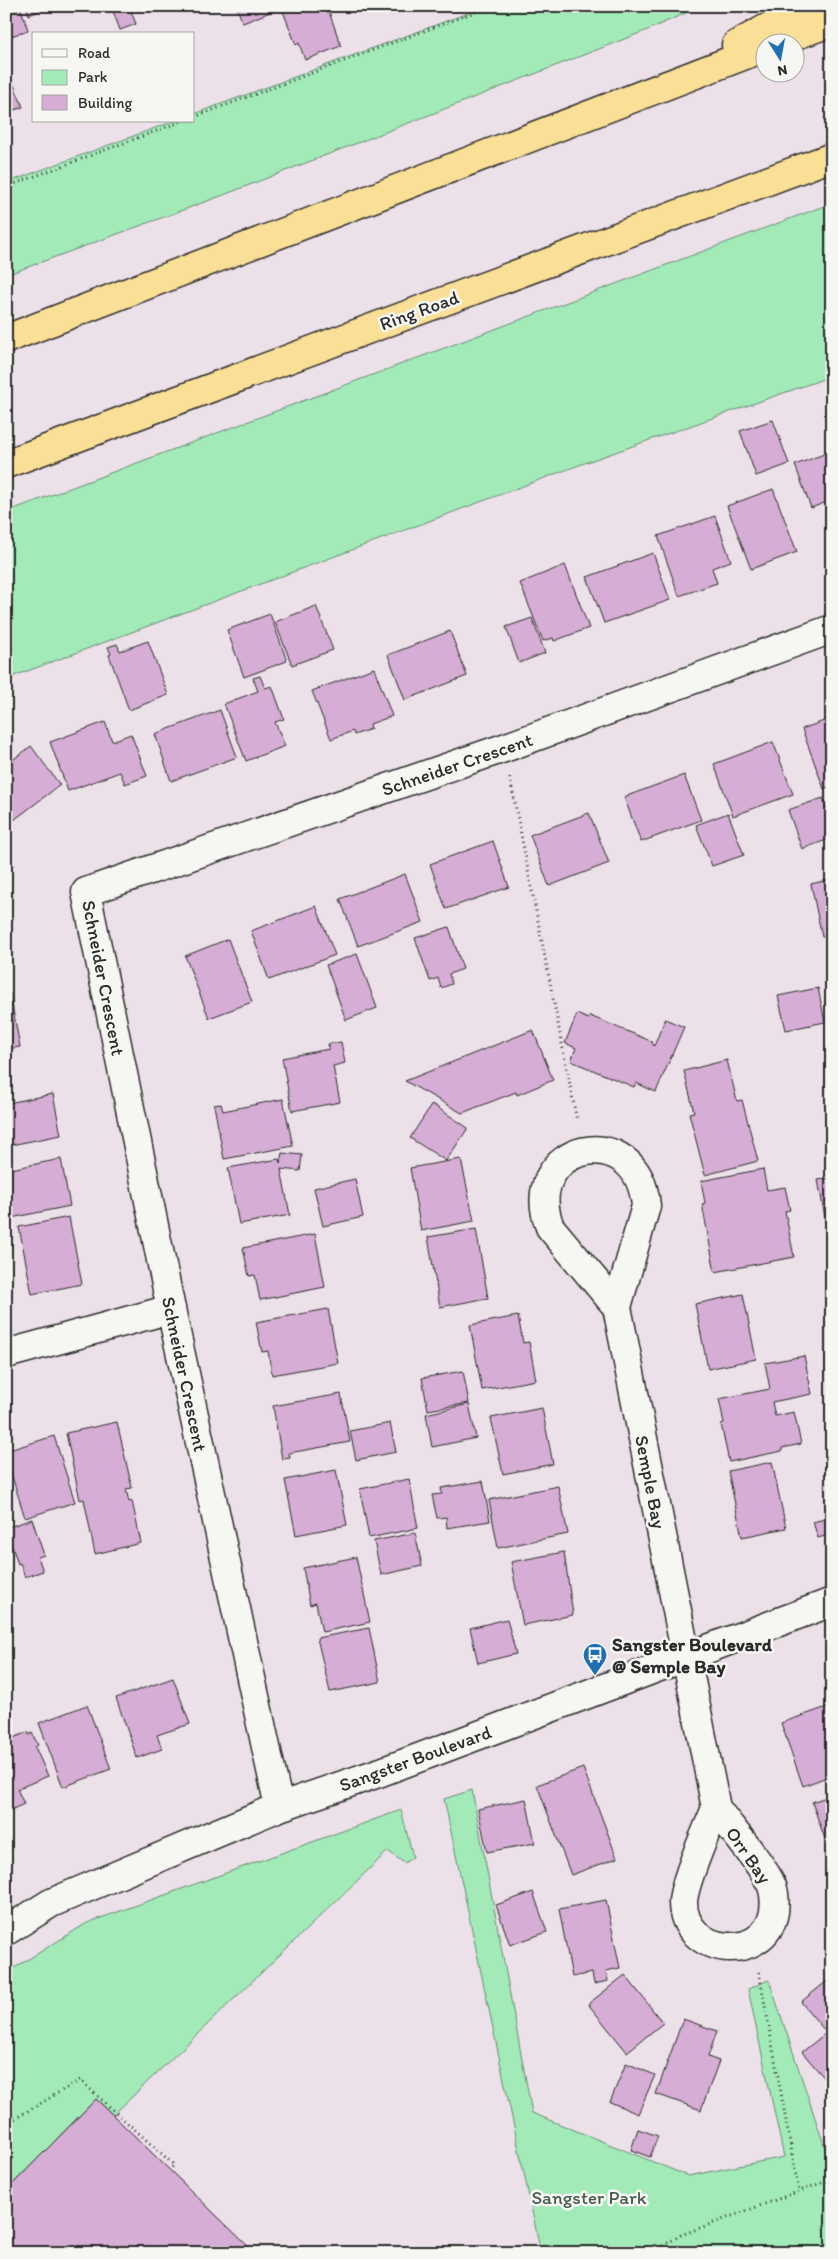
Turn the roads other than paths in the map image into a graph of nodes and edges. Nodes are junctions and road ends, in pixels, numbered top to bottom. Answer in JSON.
{"nodes":[{"id":1,"x":807,"y":6,"type":"edge"},
{"id":2,"x":832,"y":22,"type":"edge"},
{"id":3,"x":804,"y":32,"type":"edge"},
{"id":4,"x":756,"y":51,"type":"edge"},
{"id":5,"x":661,"y":87,"type":"junction"},
{"id":6,"x":832,"y":157,"type":"edge"},
{"id":7,"x":6,"y":339,"type":"edge"},
{"id":8,"x":6,"y":464,"type":"edge"},
{"id":9,"x":832,"y":629,"type":"edge"},
{"id":10,"x":618,"y":1307,"type":"junction"},
{"id":11,"x":171,"y":1309,"type":"junction"},
{"id":12,"x":6,"y":1354,"type":"edge"},
{"id":13,"x":832,"y":1602,"type":"edge"},
{"id":14,"x":684,"y":1656,"type":"junction"},
{"id":15,"x":279,"y":1807,"type":"junction"},
{"id":16,"x":716,"y":1808,"type":"junction"},
{"id":17,"x":6,"y":1931,"type":"edge"}],
"edges":[{"from":1,"to":5,"type":"highway"},
{"from":2,"to":3,"type":"highway"},
{"from":4,"to":5,"type":"highway"},
{"from":5,"to":7,"type":"highway"},
{"from":6,"to":8,"type":"highway","name":"Ring Road"},
{"from":9,"to":11,"type":"street","name":"Schneider Crescent"},
{"from":10,"to":10,"type":"street","name":"Semple Bay"},
{"from":10,"to":14,"type":"street","name":"Semple Bay"},
{"from":11,"to":12,"type":"street"},
{"from":11,"to":15,"type":"street","name":"Schneider Crescent"},
{"from":13,"to":14,"type":"street","name":"Sangster Boulevard"},
{"from":14,"to":15,"type":"street","name":"Sangster Boulevard"},
{"from":14,"to":16,"type":"street","name":"Orr Bay"},
{"from":15,"to":17,"type":"street","name":"Sangster Boulevard"},
{"from":16,"to":16,"type":"street","name":"Orr Bay"}]}
